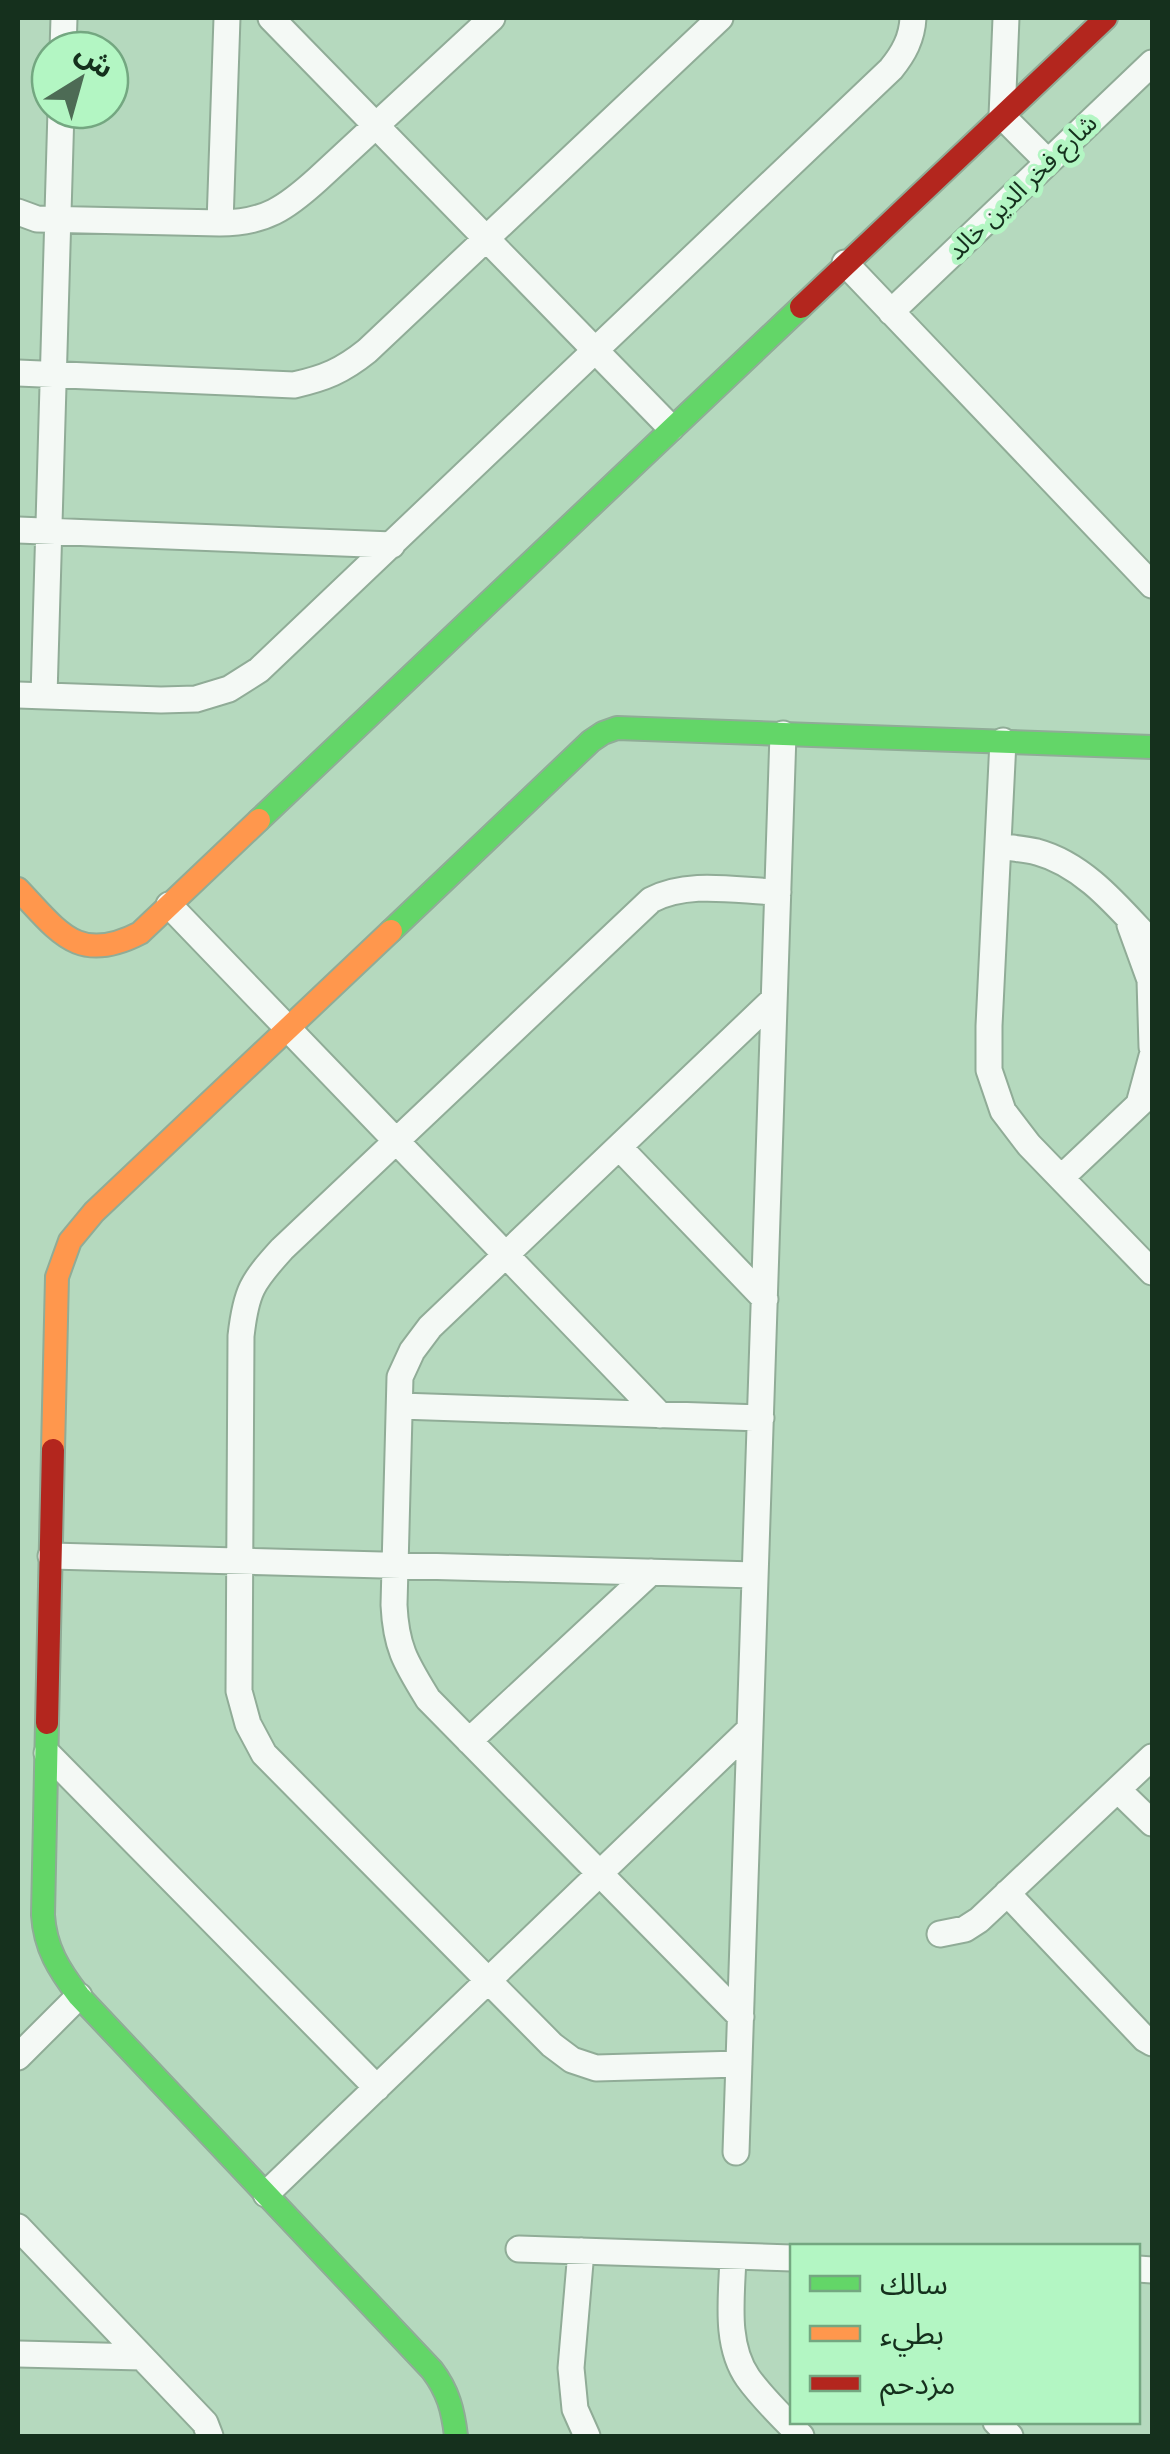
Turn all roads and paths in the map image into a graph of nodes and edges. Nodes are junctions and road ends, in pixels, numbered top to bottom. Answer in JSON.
{"nodes":[{"id":1,"x":226,"y":18,"type":"edge"},
{"id":2,"x":272,"y":18,"type":"edge"},
{"id":3,"x":491,"y":18,"type":"edge"},
{"id":4,"x":720,"y":18,"type":"edge"},
{"id":5,"x":913,"y":18,"type":"edge"},
{"id":6,"x":1006,"y":18,"type":"edge"},
{"id":7,"x":1106,"y":18,"type":"edge"},
{"id":8,"x":1152,"y":63,"type":"edge"},
{"id":9,"x":1002,"y":116,"type":"junction"},
{"id":10,"x":376,"y":125,"type":"junction"},
{"id":11,"x":60,"y":130,"type":"edge"},
{"id":12,"x":1048,"y":162,"type":"junction"},
{"id":13,"x":18,"y":212,"type":"edge"},
{"id":14,"x":58,"y":220,"type":"junction"},
{"id":15,"x":220,"y":222,"type":"junction"},
{"id":16,"x":486,"y":238,"type":"junction"},
{"id":17,"x":845,"y":264,"type":"junction"},
{"id":18,"x":891,"y":312,"type":"junction"},
{"id":19,"x":596,"y":351,"type":"junction"},
{"id":20,"x":18,"y":373,"type":"edge"},
{"id":21,"x":54,"y":374,"type":"junction"},
{"id":22,"x":671,"y":428,"type":"junction"},
{"id":23,"x":18,"y":530,"type":"edge"},
{"id":24,"x":50,"y":530,"type":"junction"},
{"id":25,"x":392,"y":545,"type":"junction"},
{"id":26,"x":1152,"y":585,"type":"edge"},
{"id":27,"x":18,"y":695,"type":"edge"},
{"id":28,"x":44,"y":696,"type":"junction"},
{"id":29,"x":783,"y":734,"type":"junction"},
{"id":30,"x":1003,"y":741,"type":"junction"},
{"id":31,"x":1152,"y":747,"type":"edge"},
{"id":32,"x":998,"y":846,"type":"junction"},
{"id":33,"x":18,"y":888,"type":"edge"},
{"id":34,"x":778,"y":892,"type":"junction"},
{"id":35,"x":169,"y":905,"type":"junction"},
{"id":36,"x":1126,"y":916,"type":"junction"},
{"id":37,"x":1152,"y":943,"type":"edge"},
{"id":38,"x":774,"y":999,"type":"junction"},
{"id":39,"x":288,"y":1028,"type":"junction"},
{"id":40,"x":1152,"y":1046,"type":"edge"},
{"id":41,"x":1152,"y":1056,"type":"edge"},
{"id":42,"x":1146,"y":1098,"type":"edge"},
{"id":43,"x":396,"y":1141,"type":"junction"},
{"id":44,"x":619,"y":1147,"type":"junction"},
{"id":45,"x":1061,"y":1178,"type":"junction"},
{"id":46,"x":506,"y":1254,"type":"junction"},
{"id":47,"x":1152,"y":1272,"type":"edge"},
{"id":48,"x":764,"y":1299,"type":"junction"},
{"id":49,"x":400,"y":1406,"type":"junction"},
{"id":50,"x":660,"y":1414,"type":"junction"},
{"id":51,"x":761,"y":1418,"type":"junction"},
{"id":52,"x":51,"y":1556,"type":"junction"},
{"id":53,"x":240,"y":1561,"type":"junction"},
{"id":54,"x":395,"y":1566,"type":"junction"},
{"id":55,"x":651,"y":1572,"type":"junction"},
{"id":56,"x":756,"y":1576,"type":"junction"},
{"id":57,"x":750,"y":1730,"type":"junction"},
{"id":58,"x":469,"y":1741,"type":"junction"},
{"id":59,"x":46,"y":1753,"type":"junction"},
{"id":60,"x":1152,"y":1757,"type":"edge"},
{"id":61,"x":1118,"y":1790,"type":"junction"},
{"id":62,"x":1152,"y":1823,"type":"edge"},
{"id":63,"x":600,"y":1874,"type":"junction"},
{"id":64,"x":1007,"y":1893,"type":"junction"},
{"id":65,"x":940,"y":1934,"type":"dead end"},
{"id":66,"x":488,"y":1981,"type":"junction"},
{"id":67,"x":79,"y":1996,"type":"junction"},
{"id":68,"x":741,"y":2017,"type":"junction"},
{"id":69,"x":1152,"y":2042,"type":"edge"},
{"id":70,"x":18,"y":2057,"type":"edge"},
{"id":71,"x":739,"y":2064,"type":"junction"},
{"id":72,"x":377,"y":2088,"type":"junction"},
{"id":73,"x":736,"y":2152,"type":"dead end"},
{"id":74,"x":266,"y":2194,"type":"junction"},
{"id":75,"x":18,"y":2226,"type":"edge"},
{"id":76,"x":519,"y":2249,"type":"dead end"},
{"id":77,"x":581,"y":2251,"type":"junction"},
{"id":78,"x":733,"y":2256,"type":"junction"},
{"id":79,"x":790,"y":2258,"type":"edge"},
{"id":80,"x":18,"y":2354,"type":"edge"},
{"id":81,"x":142,"y":2357,"type":"junction"},
{"id":82,"x":790,"y":2424,"type":"edge"},
{"id":83,"x":210,"y":2436,"type":"edge"},
{"id":84,"x":456,"y":2436,"type":"edge"},
{"id":85,"x":587,"y":2436,"type":"edge"}],
"edges":[{"from":1,"to":15,"type":"street"},
{"from":2,"to":10,"type":"street"},
{"from":3,"to":10,"type":"street"},
{"from":4,"to":16,"type":"street"},
{"from":5,"to":19,"type":"street"},
{"from":6,"to":9,"type":"street"},
{"from":7,"to":9,"type":"street"},
{"from":8,"to":12,"type":"street","name":"شارع فخر الدين خالد"},
{"from":9,"to":12,"type":"street"},
{"from":9,"to":17,"type":"street"},
{"from":10,"to":15,"type":"street"},
{"from":10,"to":16,"type":"street"},
{"from":11,"to":14,"type":"street"},
{"from":12,"to":18,"type":"street","name":"شارع فخر الدين خالد"},
{"from":13,"to":14,"type":"street"},
{"from":14,"to":15,"type":"street"},
{"from":14,"to":21,"type":"street"},
{"from":16,"to":19,"type":"street"},
{"from":16,"to":21,"type":"street"},
{"from":17,"to":18,"type":"street"},
{"from":17,"to":22,"type":"street"},
{"from":18,"to":26,"type":"street"},
{"from":19,"to":22,"type":"street"},
{"from":19,"to":25,"type":"street"},
{"from":20,"to":21,"type":"street"},
{"from":21,"to":24,"type":"street"},
{"from":22,"to":35,"type":"street"},
{"from":23,"to":24,"type":"street"},
{"from":24,"to":25,"type":"street"},
{"from":24,"to":28,"type":"street"},
{"from":25,"to":28,"type":"street"},
{"from":27,"to":28,"type":"street"},
{"from":29,"to":30,"type":"street"},
{"from":29,"to":34,"type":"street"},
{"from":29,"to":39,"type":"street"},
{"from":30,"to":31,"type":"street"},
{"from":30,"to":32,"type":"street"},
{"from":32,"to":36,"type":"street"},
{"from":32,"to":45,"type":"street"},
{"from":33,"to":35,"type":"street"},
{"from":34,"to":38,"type":"street"},
{"from":34,"to":43,"type":"street"},
{"from":35,"to":39,"type":"street"},
{"from":36,"to":37,"type":"street"},
{"from":36,"to":40,"type":"street"},
{"from":38,"to":44,"type":"street"},
{"from":38,"to":48,"type":"street"},
{"from":39,"to":43,"type":"street"},
{"from":39,"to":52,"type":"street"},
{"from":41,"to":42,"type":"street"},
{"from":42,"to":45,"type":"street"},
{"from":43,"to":46,"type":"street"},
{"from":43,"to":53,"type":"street"},
{"from":44,"to":46,"type":"street"},
{"from":44,"to":48,"type":"street"},
{"from":45,"to":47,"type":"street"},
{"from":46,"to":49,"type":"street"},
{"from":46,"to":50,"type":"street"},
{"from":48,"to":51,"type":"street"},
{"from":49,"to":50,"type":"street"},
{"from":49,"to":54,"type":"street"},
{"from":50,"to":51,"type":"street"},
{"from":51,"to":56,"type":"street"},
{"from":52,"to":53,"type":"street"},
{"from":52,"to":59,"type":"street"},
{"from":53,"to":54,"type":"street"},
{"from":53,"to":66,"type":"street"},
{"from":54,"to":55,"type":"street"},
{"from":54,"to":58,"type":"street"},
{"from":55,"to":56,"type":"street"},
{"from":55,"to":58,"type":"street"},
{"from":56,"to":57,"type":"street"},
{"from":57,"to":63,"type":"street"},
{"from":57,"to":68,"type":"street"},
{"from":58,"to":63,"type":"street"},
{"from":59,"to":67,"type":"street"},
{"from":59,"to":72,"type":"street"},
{"from":60,"to":61,"type":"street"},
{"from":61,"to":62,"type":"street"},
{"from":61,"to":64,"type":"street"},
{"from":63,"to":66,"type":"street"},
{"from":63,"to":68,"type":"street"},
{"from":64,"to":65,"type":"street"},
{"from":64,"to":69,"type":"street"},
{"from":66,"to":71,"type":"street"},
{"from":66,"to":72,"type":"street"},
{"from":67,"to":70,"type":"street"},
{"from":67,"to":74,"type":"street"},
{"from":68,"to":71,"type":"street"},
{"from":71,"to":73,"type":"street"},
{"from":72,"to":74,"type":"street"},
{"from":74,"to":84,"type":"street"},
{"from":75,"to":81,"type":"street"},
{"from":76,"to":77,"type":"street"},
{"from":77,"to":78,"type":"street"},
{"from":77,"to":85,"type":"street"},
{"from":78,"to":79,"type":"street"},
{"from":78,"to":82,"type":"street"},
{"from":80,"to":81,"type":"street"},
{"from":81,"to":83,"type":"street"}]}
